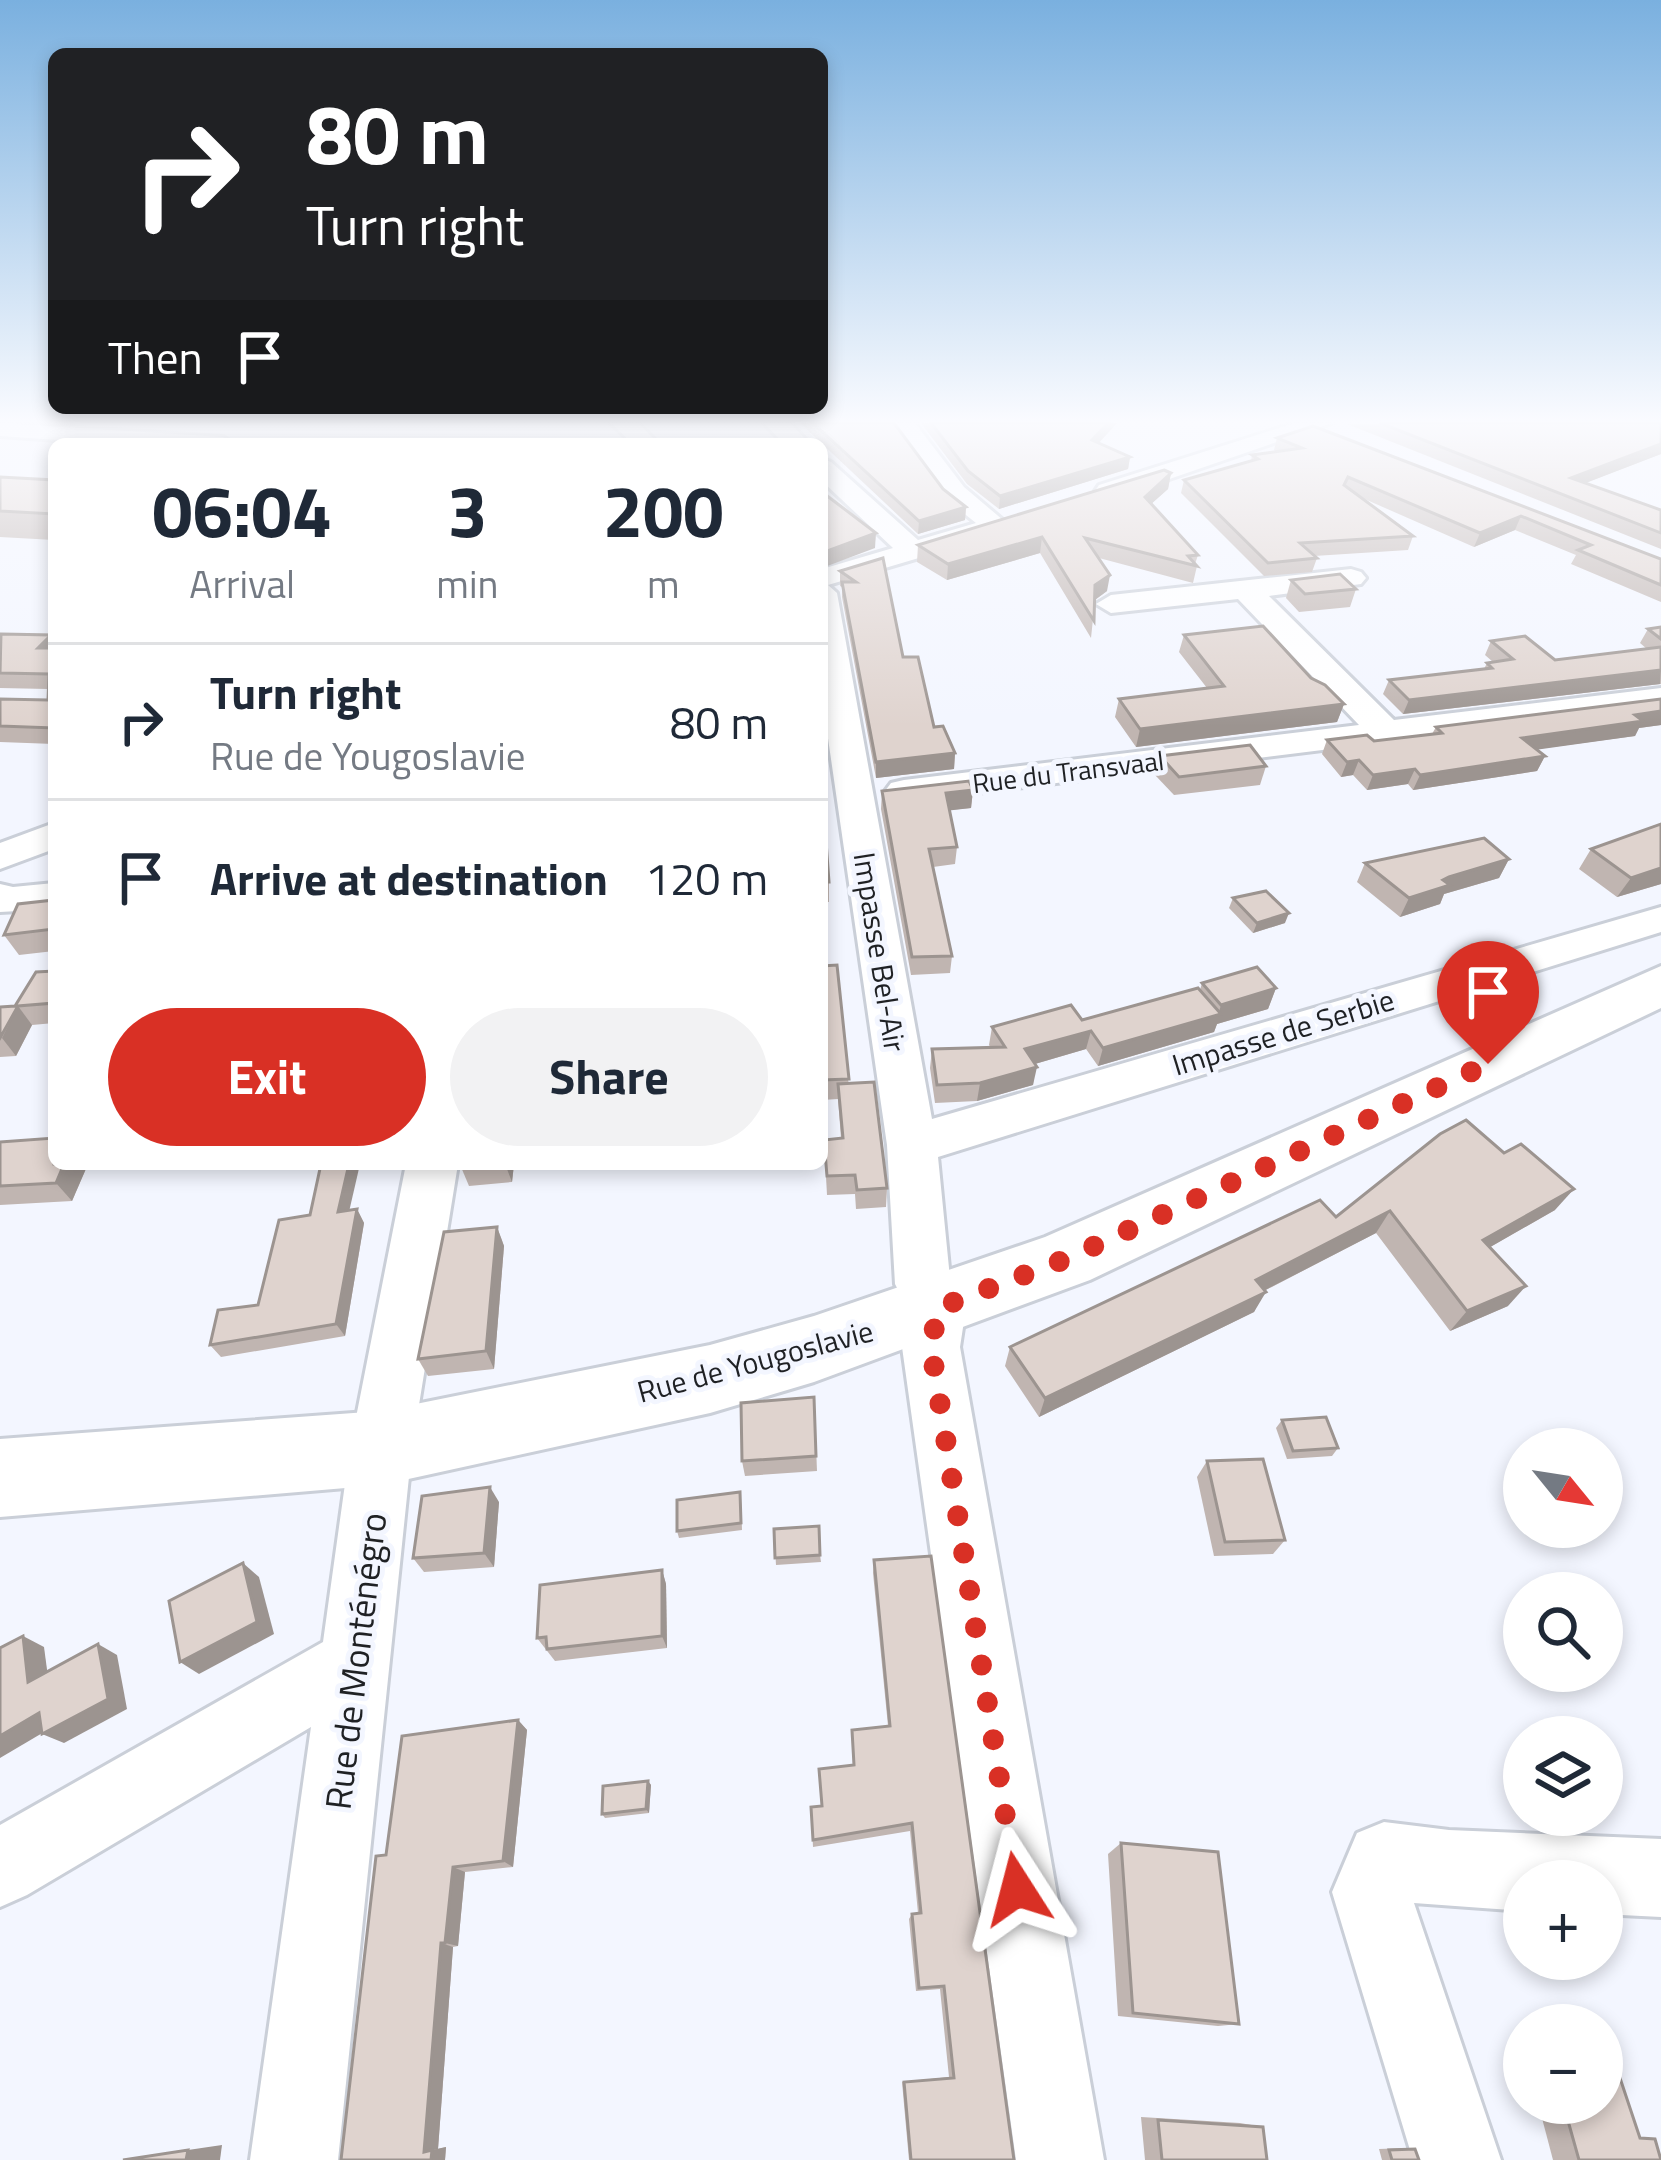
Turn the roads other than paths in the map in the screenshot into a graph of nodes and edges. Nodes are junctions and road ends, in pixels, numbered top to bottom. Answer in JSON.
{"nodes":[{"id":1,"x":884,"y":524,"type":"edge"},
{"id":2,"x":1002,"y":524,"type":"edge"},
{"id":3,"x":913,"y":551,"type":"junction"},
{"id":4,"x":828,"y":576,"type":"edge"},
{"id":5,"x":1351,"y":578,"type":"edge"},
{"id":6,"x":1247,"y":591,"type":"junction"},
{"id":7,"x":1111,"y":604,"type":"dead end"},
{"id":8,"x":828,"y":670,"type":"edge"},
{"id":9,"x":1661,"y":698,"type":"edge"},
{"id":10,"x":1386,"y":732,"type":"junction"},
{"id":11,"x":838,"y":799,"type":"edge"},
{"id":12,"x":48,"y":838,"type":"edge"},
{"id":13,"x":0,"y":856,"type":"edge"},
{"id":14,"x":48,"y":897,"type":"edge"},
{"id":15,"x":3,"y":903,"type":"edge"},
{"id":16,"x":1658,"y":952,"type":"edge"},
{"id":17,"x":912,"y":1145,"type":"junction"},
{"id":18,"x":431,"y":1170,"type":"edge"},
{"id":19,"x":938,"y":1308,"type":"junction"},
{"id":20,"x":380,"y":1448,"type":"junction"},
{"id":21,"x":0,"y":1478,"type":"edge"},
{"id":22,"x":356,"y":1662,"type":"junction"},
{"id":23,"x":0,"y":1868,"type":"edge"},
{"id":24,"x":1661,"y":1878,"type":"edge"},
{"id":25,"x":294,"y":2160,"type":"edge"},
{"id":26,"x":1060,"y":2160,"type":"edge"},
{"id":27,"x":1457,"y":2160,"type":"edge"}],
"edges":[{"from":1,"to":3,"type":"street"},
{"from":2,"to":3,"type":"street"},
{"from":3,"to":4,"type":"street"},
{"from":5,"to":6,"type":"street"},
{"from":6,"to":7,"type":"street"},
{"from":6,"to":10,"type":"street"},
{"from":8,"to":11,"type":"street","name":"Impasse Bel-Air"},
{"from":9,"to":10,"type":"street","name":"Rue du Transvaal"},
{"from":10,"to":11,"type":"street","name":"Rue du Transvaal"},
{"from":11,"to":17,"type":"street","name":"Impasse Bel-Air"},
{"from":12,"to":13,"type":"street"},
{"from":14,"to":15,"type":"street"},
{"from":16,"to":17,"type":"street","name":"Impasse de Serbie"},
{"from":16,"to":19,"type":"main road","name":"Rue de Yougoslavie"},
{"from":17,"to":19,"type":"street","name":"Impasse Bel-Air"},
{"from":18,"to":20,"type":"street","name":"Rue de Monténégro"},
{"from":19,"to":20,"type":"main road","name":"Rue de Yougoslavie"},
{"from":19,"to":26,"type":"street"},
{"from":20,"to":21,"type":"main road","name":"Rue de Yougoslavie"},
{"from":20,"to":22,"type":"street","name":"Rue de Monténégro"},
{"from":22,"to":23,"type":"street"},
{"from":22,"to":25,"type":"street","name":"Rue de Monténégro"},
{"from":24,"to":27,"type":"street"}]}
